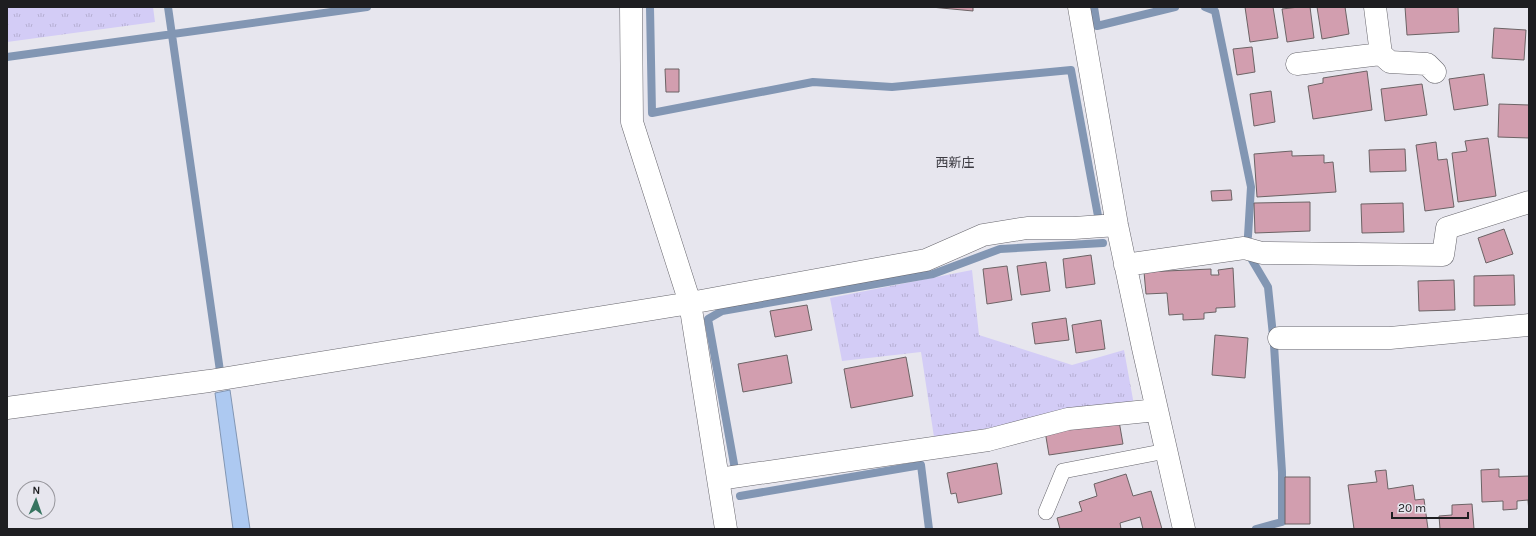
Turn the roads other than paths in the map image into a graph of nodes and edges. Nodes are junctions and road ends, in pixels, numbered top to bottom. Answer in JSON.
{"nodes":[{"id":1,"x":630,"y":7,"type":"edge"},
{"id":2,"x":1079,"y":7,"type":"edge"},
{"id":3,"x":1375,"y":7,"type":"edge"},
{"id":4,"x":1381,"y":54,"type":"junction"},
{"id":5,"x":1297,"y":64,"type":"dead end"},
{"id":6,"x":1435,"y":72,"type":"dead end"},
{"id":7,"x":1529,"y":202,"type":"edge"},
{"id":8,"x":1117,"y":225,"type":"junction"},
{"id":9,"x":1125,"y":265,"type":"junction"},
{"id":10,"x":690,"y":303,"type":"junction"},
{"id":11,"x":1529,"y":325,"type":"edge"},
{"id":12,"x":1279,"y":338,"type":"dead end"},
{"id":13,"x":7,"y":408,"type":"edge"},
{"id":14,"x":1157,"y":410,"type":"junction"},
{"id":15,"x":1166,"y":451,"type":"junction"},
{"id":16,"x":718,"y":479,"type":"junction"},
{"id":17,"x":1046,"y":512,"type":"dead end"},
{"id":18,"x":726,"y":529,"type":"edge"},
{"id":19,"x":1184,"y":529,"type":"edge"}],
"edges":[{"from":1,"to":10,"type":"street"},
{"from":2,"to":8,"type":"street"},
{"from":3,"to":4,"type":"street"},
{"from":4,"to":5,"type":"street"},
{"from":4,"to":6,"type":"street"},
{"from":7,"to":9,"type":"street"},
{"from":8,"to":9,"type":"street"},
{"from":8,"to":10,"type":"street"},
{"from":9,"to":14,"type":"street"},
{"from":10,"to":13,"type":"street"},
{"from":10,"to":16,"type":"street"},
{"from":11,"to":12,"type":"street"},
{"from":14,"to":15,"type":"street"},
{"from":14,"to":16,"type":"street"},
{"from":15,"to":17,"type":"lane"},
{"from":15,"to":19,"type":"street"},
{"from":16,"to":18,"type":"street"}]}
